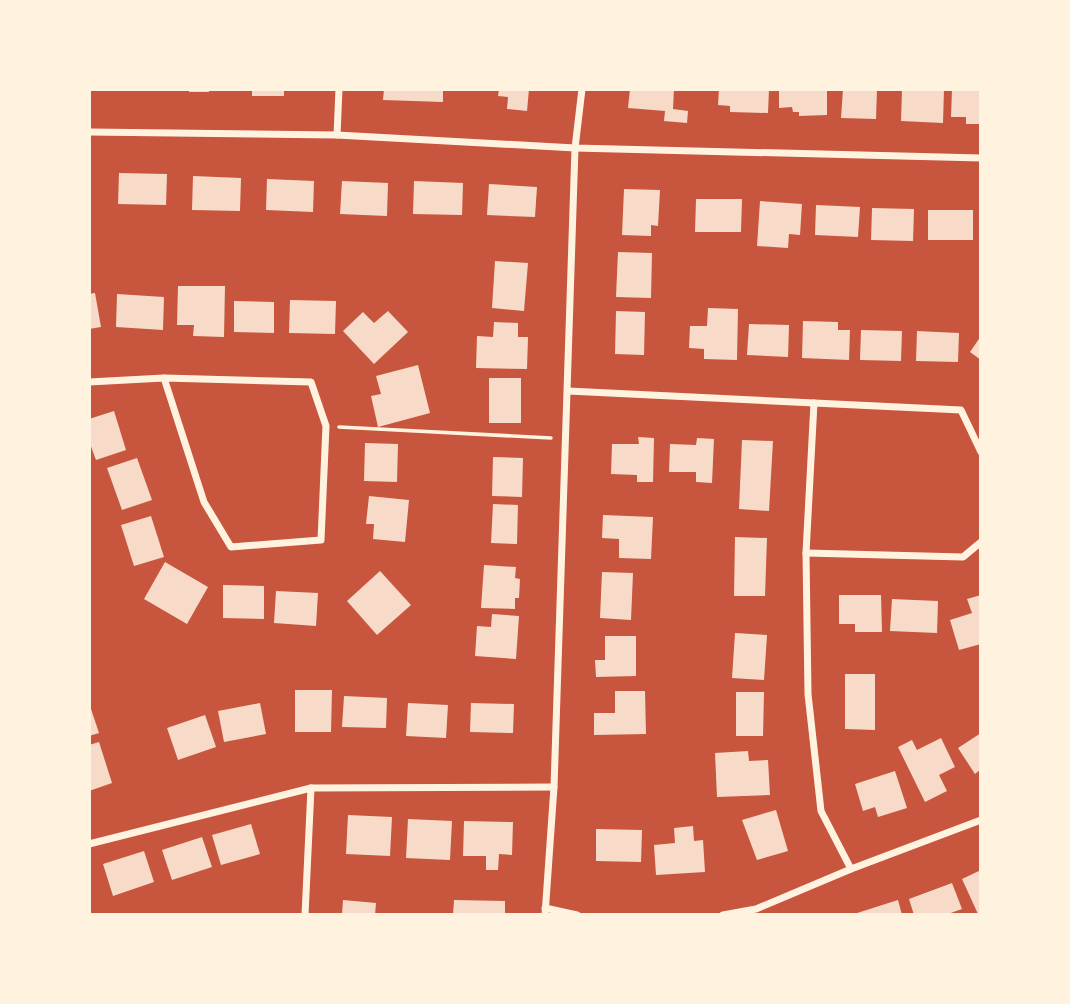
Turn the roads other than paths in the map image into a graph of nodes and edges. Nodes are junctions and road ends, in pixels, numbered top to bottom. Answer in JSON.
{"nodes":[{"id":1,"x":339,"y":89,"type":"edge"},
{"id":2,"x":582,"y":89,"type":"edge"},
{"id":3,"x":89,"y":132,"type":"edge"},
{"id":4,"x":337,"y":135,"type":"junction"},
{"id":5,"x":575,"y":148,"type":"junction"},
{"id":6,"x":981,"y":158,"type":"edge"},
{"id":7,"x":164,"y":378,"type":"junction"},
{"id":8,"x":89,"y":382,"type":"edge"},
{"id":9,"x":568,"y":391,"type":"junction"},
{"id":10,"x":814,"y":404,"type":"junction"},
{"id":11,"x":981,"y":452,"type":"edge"},
{"id":12,"x":981,"y":542,"type":"edge"},
{"id":13,"x":806,"y":553,"type":"junction"},
{"id":14,"x":554,"y":787,"type":"junction"},
{"id":15,"x":311,"y":788,"type":"junction"},
{"id":16,"x":981,"y":820,"type":"edge"},
{"id":17,"x":89,"y":844,"type":"edge"},
{"id":18,"x":851,"y":869,"type":"junction"},
{"id":19,"x":545,"y":911,"type":"edge"},
{"id":20,"x":305,"y":915,"type":"edge"},
{"id":21,"x":577,"y":915,"type":"edge"},
{"id":22,"x":723,"y":915,"type":"edge"}],
"edges":[{"from":1,"to":4,"type":"street"},
{"from":2,"to":5,"type":"street"},
{"from":3,"to":4,"type":"street"},
{"from":4,"to":5,"type":"street"},
{"from":5,"to":6,"type":"street"},
{"from":5,"to":9,"type":"street"},
{"from":7,"to":7,"type":"street"},
{"from":7,"to":8,"type":"street"},
{"from":9,"to":10,"type":"street"},
{"from":9,"to":14,"type":"street"},
{"from":10,"to":11,"type":"street"},
{"from":10,"to":13,"type":"street"},
{"from":12,"to":13,"type":"street"},
{"from":13,"to":18,"type":"street"},
{"from":14,"to":15,"type":"street"},
{"from":14,"to":19,"type":"street"},
{"from":15,"to":17,"type":"street"},
{"from":15,"to":20,"type":"street"},
{"from":16,"to":18,"type":"street"},
{"from":18,"to":22,"type":"street"},
{"from":19,"to":21,"type":"street"}]}
